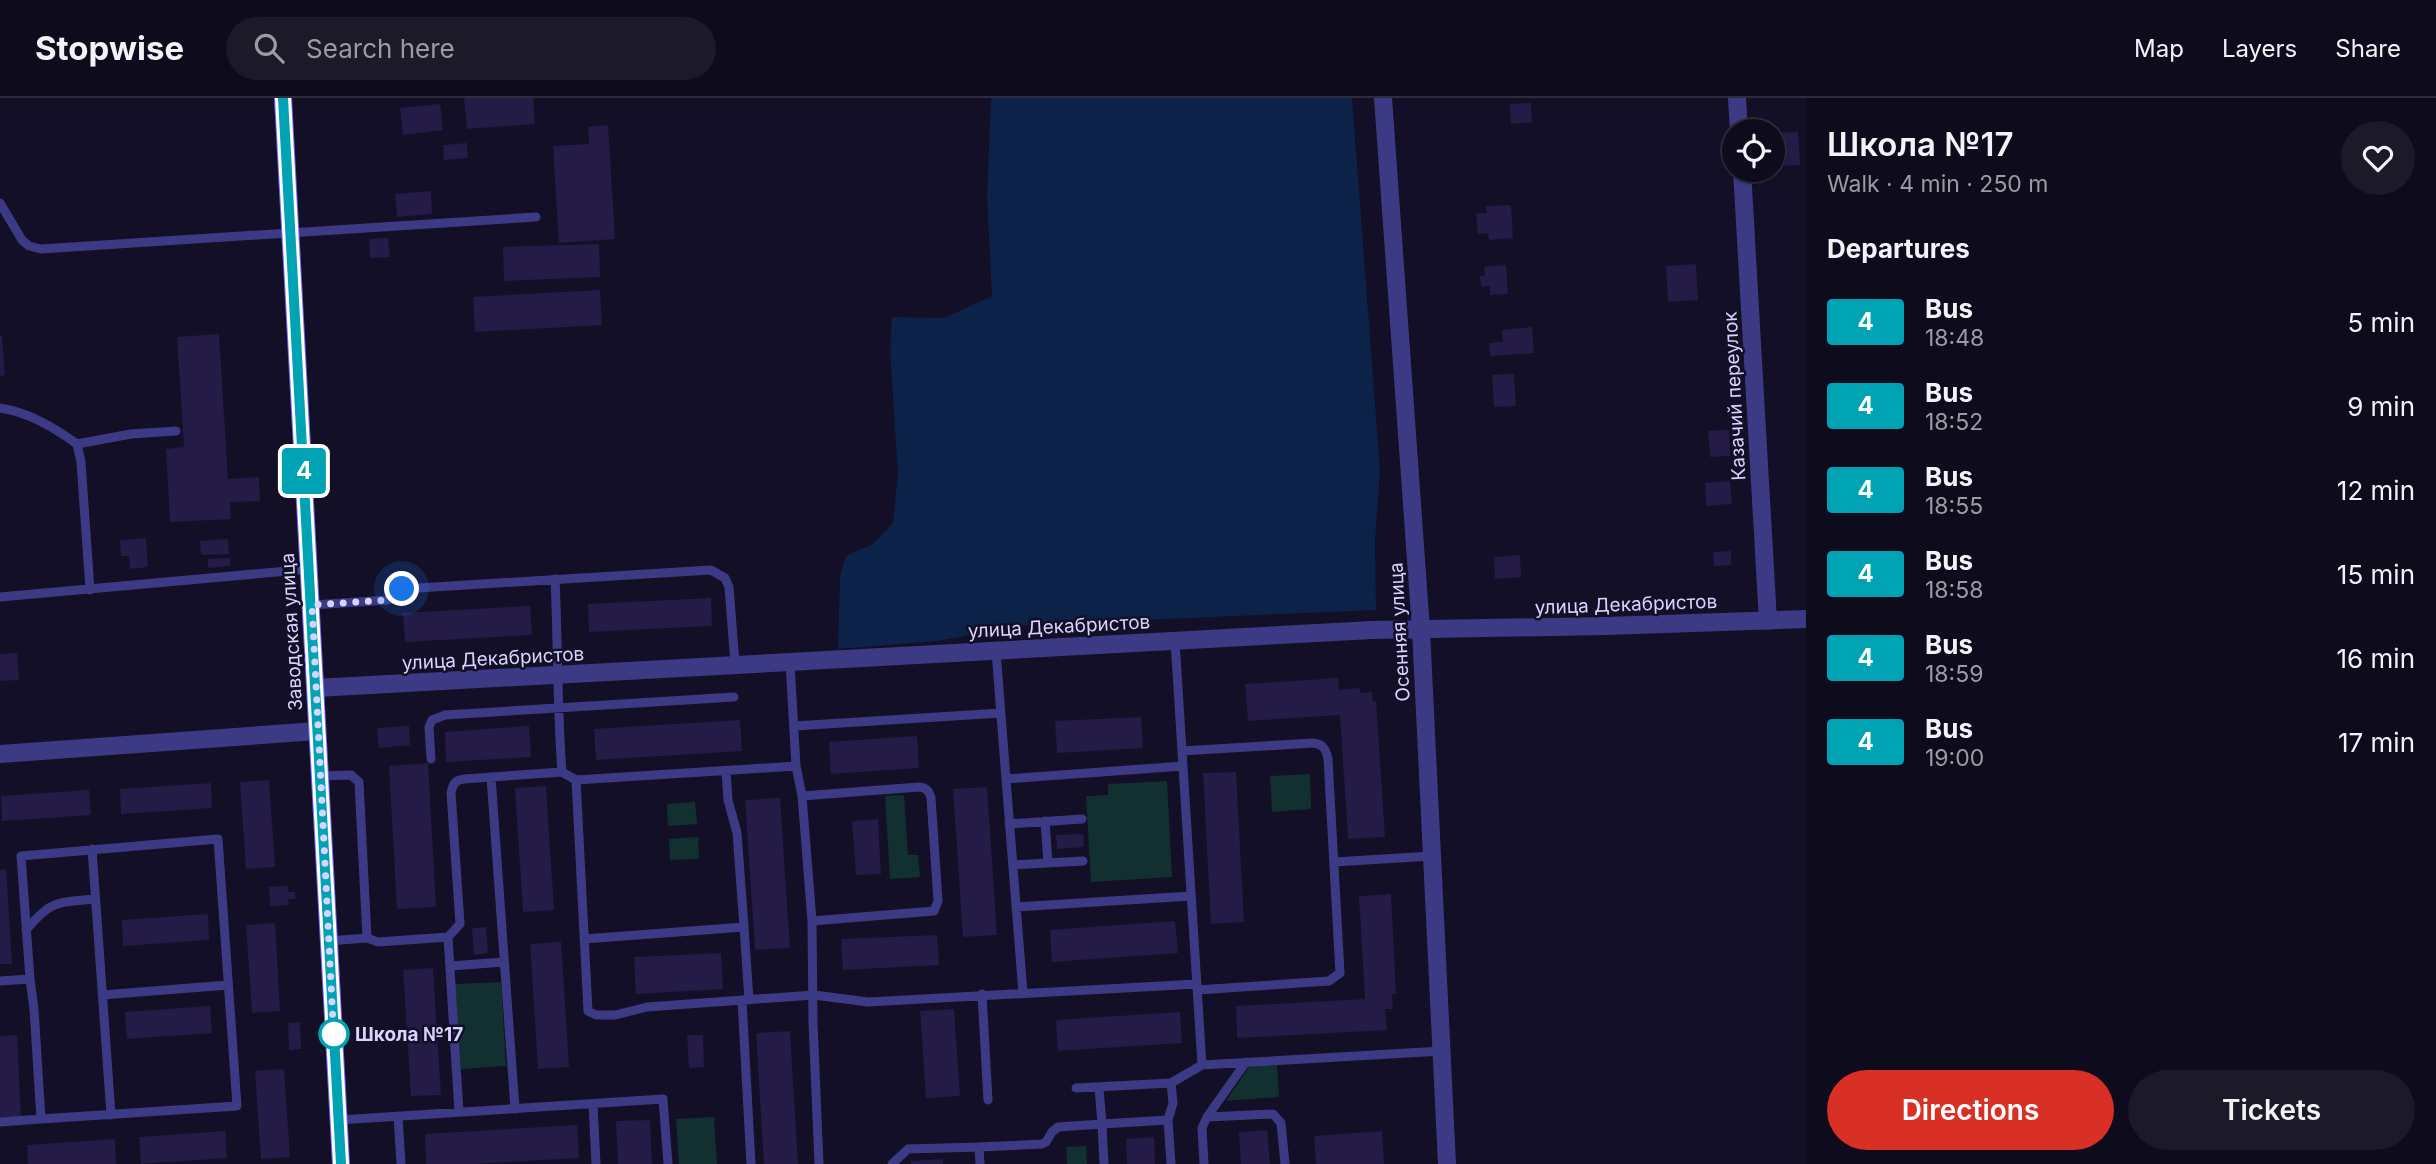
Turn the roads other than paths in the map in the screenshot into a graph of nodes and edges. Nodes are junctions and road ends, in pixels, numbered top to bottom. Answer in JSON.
{"nodes":[{"id":1,"x":283,"y":98,"type":"edge"},
{"id":2,"x":1382,"y":98,"type":"edge"},
{"id":3,"x":1737,"y":98,"type":"edge"},
{"id":4,"x":1738,"y":119,"type":"edge"},
{"id":5,"x":1742,"y":182,"type":"edge"},
{"id":6,"x":0,"y":202,"type":"edge"},
{"id":7,"x":536,"y":217,"type":"dead end"},
{"id":8,"x":291,"y":233,"type":"junction"},
{"id":9,"x":0,"y":408,"type":"edge"},
{"id":10,"x":176,"y":431,"type":"dead end"},
{"id":11,"x":77,"y":444,"type":"junction"},
{"id":12,"x":310,"y":569,"type":"junction"},
{"id":13,"x":555,"y":579,"type":"junction"},
{"id":14,"x":90,"y":590,"type":"junction"},
{"id":15,"x":0,"y":597,"type":"edge"},
{"id":16,"x":312,"y":605,"type":"junction"},
{"id":17,"x":1806,"y":619,"type":"edge"},
{"id":18,"x":1768,"y":621,"type":"junction"},
{"id":19,"x":1420,"y":630,"type":"junction"},
{"id":20,"x":1175,"y":641,"type":"junction"},
{"id":21,"x":996,"y":651,"type":"junction"},
{"id":22,"x":790,"y":662,"type":"junction"},
{"id":23,"x":735,"y":664,"type":"junction"},
{"id":24,"x":556,"y":675,"type":"junction"},
{"id":25,"x":316,"y":688,"type":"junction"},
{"id":26,"x":734,"y":697,"type":"dead end"},
{"id":27,"x":557,"y":708,"type":"junction"},
{"id":28,"x":1001,"y":713,"type":"junction"},
{"id":29,"x":794,"y":726,"type":"junction"},
{"id":30,"x":317,"y":731,"type":"junction"},
{"id":31,"x":1182,"y":751,"type":"junction"},
{"id":32,"x":0,"y":754,"type":"edge"},
{"id":33,"x":431,"y":759,"type":"dead end"},
{"id":34,"x":796,"y":766,"type":"junction"},
{"id":35,"x":1183,"y":766,"type":"junction"},
{"id":36,"x":726,"y":771,"type":"junction"},
{"id":37,"x":562,"y":772,"type":"junction"},
{"id":38,"x":320,"y":776,"type":"junction"},
{"id":39,"x":491,"y":777,"type":"junction"},
{"id":40,"x":1006,"y":779,"type":"junction"},
{"id":41,"x":576,"y":780,"type":"junction"},
{"id":42,"x":802,"y":796,"type":"junction"},
{"id":43,"x":1082,"y":819,"type":"dead end"},
{"id":44,"x":1045,"y":821,"type":"junction"},
{"id":45,"x":1009,"y":824,"type":"junction"},
{"id":46,"x":92,"y":849,"type":"junction"},
{"id":47,"x":1432,"y":856,"type":"junction"},
{"id":48,"x":1083,"y":861,"type":"dead end"},
{"id":49,"x":1334,"y":862,"type":"junction"},
{"id":50,"x":1048,"y":863,"type":"junction"},
{"id":51,"x":1013,"y":865,"type":"junction"},
{"id":52,"x":1191,"y":896,"type":"junction"},
{"id":53,"x":96,"y":899,"type":"junction"},
{"id":54,"x":1016,"y":907,"type":"junction"},
{"id":55,"x":812,"y":921,"type":"junction"},
{"id":56,"x":744,"y":927,"type":"junction"},
{"id":57,"x":26,"y":930,"type":"junction"},
{"id":58,"x":448,"y":937,"type":"junction"},
{"id":59,"x":367,"y":938,"type":"junction"},
{"id":60,"x":584,"y":939,"type":"junction"},
{"id":61,"x":328,"y":941,"type":"junction"},
{"id":62,"x":504,"y":962,"type":"junction"},
{"id":63,"x":450,"y":966,"type":"junction"},
{"id":64,"x":30,"y":979,"type":"junction"},
{"id":65,"x":0,"y":981,"type":"edge"},
{"id":66,"x":228,"y":985,"type":"junction"},
{"id":67,"x":1197,"y":987,"type":"junction"},
{"id":68,"x":1023,"y":993,"type":"junction"},
{"id":69,"x":102,"y":995,"type":"junction"},
{"id":70,"x":982,"y":995,"type":"junction"},
{"id":71,"x":814,"y":996,"type":"junction"},
{"id":72,"x":746,"y":1000,"type":"junction"},
{"id":73,"x":1442,"y":1051,"type":"junction"},
{"id":74,"x":1246,"y":1062,"type":"junction"},
{"id":75,"x":1202,"y":1065,"type":"junction"},
{"id":76,"x":1171,"y":1083,"type":"junction"},
{"id":77,"x":1076,"y":1088,"type":"dead end"},
{"id":78,"x":1099,"y":1088,"type":"junction"},
{"id":79,"x":988,"y":1100,"type":"dead end"},
{"id":80,"x":593,"y":1104,"type":"junction"},
{"id":81,"x":515,"y":1109,"type":"junction"},
{"id":82,"x":459,"y":1112,"type":"junction"},
{"id":83,"x":111,"y":1115,"type":"junction"},
{"id":84,"x":398,"y":1116,"type":"junction"},
{"id":85,"x":1207,"y":1117,"type":"junction"},
{"id":86,"x":41,"y":1119,"type":"junction"},
{"id":87,"x":339,"y":1120,"type":"junction"},
{"id":88,"x":1168,"y":1120,"type":"junction"},
{"id":89,"x":0,"y":1122,"type":"edge"},
{"id":90,"x":1101,"y":1124,"type":"junction"},
{"id":91,"x":979,"y":1147,"type":"junction"},
{"id":92,"x":341,"y":1164,"type":"edge"},
{"id":93,"x":401,"y":1164,"type":"edge"},
{"id":94,"x":596,"y":1164,"type":"edge"},
{"id":95,"x":668,"y":1164,"type":"edge"},
{"id":96,"x":751,"y":1164,"type":"edge"},
{"id":97,"x":819,"y":1164,"type":"edge"},
{"id":98,"x":892,"y":1164,"type":"edge"},
{"id":99,"x":980,"y":1164,"type":"edge"},
{"id":100,"x":1104,"y":1164,"type":"edge"},
{"id":101,"x":1171,"y":1164,"type":"edge"},
{"id":102,"x":1204,"y":1164,"type":"edge"},
{"id":103,"x":1285,"y":1164,"type":"edge"},
{"id":104,"x":1447,"y":1164,"type":"edge"}],
"edges":[{"from":1,"to":8,"type":"street","name":"Заводская улица"},
{"from":2,"to":19,"type":"street","name":"Осенняя улица"},
{"from":3,"to":4,"type":"street"},
{"from":5,"to":18,"type":"street","name":"Казачий переулок"},
{"from":6,"to":8,"type":"lane"},
{"from":7,"to":8,"type":"lane"},
{"from":8,"to":12,"type":"street","name":"Заводская улица"},
{"from":9,"to":11,"type":"lane"},
{"from":10,"to":11,"type":"lane"},
{"from":11,"to":14,"type":"lane"},
{"from":12,"to":14,"type":"lane"},
{"from":12,"to":16,"type":"street","name":"Заводская улица"},
{"from":13,"to":16,"type":"lane"},
{"from":13,"to":23,"type":"lane"},
{"from":13,"to":24,"type":"lane"},
{"from":14,"to":15,"type":"lane"},
{"from":16,"to":25,"type":"street","name":"Заводская улица"},
{"from":17,"to":18,"type":"street","name":"улица Декабристов"},
{"from":18,"to":19,"type":"street","name":"улица Декабристов"},
{"from":19,"to":20,"type":"street","name":"улица Декабристов"},
{"from":19,"to":47,"type":"street","name":"Осенняя улица"},
{"from":20,"to":21,"type":"street","name":"улица Декабристов"},
{"from":20,"to":31,"type":"lane"},
{"from":21,"to":22,"type":"street","name":"улица Декабристов"},
{"from":21,"to":28,"type":"lane"},
{"from":22,"to":23,"type":"street","name":"улица Декабристов"},
{"from":22,"to":29,"type":"lane"},
{"from":23,"to":24,"type":"street","name":"улица Декабристов"},
{"from":24,"to":25,"type":"street","name":"улица Декабристов"},
{"from":24,"to":27,"type":"lane"},
{"from":25,"to":30,"type":"street","name":"Заводская улица"},
{"from":26,"to":27,"type":"lane"},
{"from":27,"to":33,"type":"lane"},
{"from":27,"to":37,"type":"lane"},
{"from":28,"to":29,"type":"lane"},
{"from":28,"to":40,"type":"lane"},
{"from":29,"to":34,"type":"lane"},
{"from":30,"to":32,"type":"street"},
{"from":30,"to":38,"type":"street","name":"Заводская улица"},
{"from":31,"to":35,"type":"lane"},
{"from":31,"to":49,"type":"lane"},
{"from":34,"to":36,"type":"lane"},
{"from":34,"to":42,"type":"lane"},
{"from":35,"to":40,"type":"lane"},
{"from":35,"to":52,"type":"lane"},
{"from":36,"to":41,"type":"lane"},
{"from":36,"to":56,"type":"lane"},
{"from":37,"to":39,"type":"lane"},
{"from":37,"to":41,"type":"lane"},
{"from":38,"to":59,"type":"lane"},
{"from":38,"to":61,"type":"street","name":"Заводская улица"},
{"from":39,"to":58,"type":"lane"},
{"from":39,"to":62,"type":"lane"},
{"from":40,"to":45,"type":"lane"},
{"from":41,"to":60,"type":"lane"},
{"from":42,"to":55,"type":"lane"},
{"from":42,"to":55,"type":"lane"},
{"from":43,"to":44,"type":"lane"},
{"from":44,"to":45,"type":"lane"},
{"from":44,"to":50,"type":"lane"},
{"from":45,"to":51,"type":"lane"},
{"from":46,"to":53,"type":"lane"},
{"from":46,"to":57,"type":"lane"},
{"from":46,"to":66,"type":"lane"},
{"from":47,"to":49,"type":"lane"},
{"from":47,"to":73,"type":"street","name":"Осенняя улица"},
{"from":48,"to":50,"type":"lane"},
{"from":49,"to":67,"type":"lane"},
{"from":50,"to":51,"type":"lane"},
{"from":51,"to":54,"type":"lane"},
{"from":52,"to":54,"type":"lane"},
{"from":52,"to":67,"type":"lane"},
{"from":53,"to":57,"type":"lane"},
{"from":53,"to":69,"type":"lane"},
{"from":54,"to":68,"type":"lane"},
{"from":55,"to":71,"type":"lane"},
{"from":56,"to":60,"type":"lane"},
{"from":56,"to":72,"type":"lane"},
{"from":57,"to":64,"type":"lane"},
{"from":58,"to":59,"type":"lane"},
{"from":58,"to":63,"type":"lane"},
{"from":59,"to":61,"type":"lane"},
{"from":60,"to":72,"type":"lane"},
{"from":61,"to":87,"type":"street","name":"Заводская улица"},
{"from":62,"to":63,"type":"lane"},
{"from":62,"to":81,"type":"lane"},
{"from":63,"to":82,"type":"lane"},
{"from":64,"to":65,"type":"lane"},
{"from":64,"to":86,"type":"lane"},
{"from":66,"to":69,"type":"lane"},
{"from":66,"to":83,"type":"lane"},
{"from":67,"to":68,"type":"lane"},
{"from":67,"to":75,"type":"lane"},
{"from":68,"to":70,"type":"lane"},
{"from":69,"to":83,"type":"lane"},
{"from":70,"to":71,"type":"lane"},
{"from":70,"to":79,"type":"lane"},
{"from":71,"to":72,"type":"lane"},
{"from":71,"to":97,"type":"lane"},
{"from":72,"to":96,"type":"lane"},
{"from":73,"to":74,"type":"lane"},
{"from":73,"to":104,"type":"street","name":"Осенняя улица"},
{"from":74,"to":75,"type":"lane"},
{"from":74,"to":85,"type":"lane"},
{"from":75,"to":76,"type":"lane"},
{"from":76,"to":78,"type":"lane"},
{"from":76,"to":88,"type":"lane"},
{"from":77,"to":78,"type":"lane"},
{"from":78,"to":90,"type":"lane"},
{"from":80,"to":81,"type":"lane"},
{"from":80,"to":94,"type":"lane"},
{"from":80,"to":95,"type":"lane"},
{"from":81,"to":82,"type":"lane"},
{"from":82,"to":84,"type":"lane"},
{"from":83,"to":86,"type":"lane"},
{"from":84,"to":87,"type":"lane"},
{"from":84,"to":93,"type":"lane"},
{"from":85,"to":102,"type":"lane"},
{"from":85,"to":103,"type":"lane"},
{"from":86,"to":89,"type":"lane"},
{"from":87,"to":92,"type":"street","name":"Заводская улица"},
{"from":88,"to":90,"type":"lane"},
{"from":88,"to":101,"type":"lane"},
{"from":90,"to":91,"type":"lane"},
{"from":90,"to":100,"type":"lane"},
{"from":91,"to":98,"type":"lane"},
{"from":91,"to":99,"type":"lane"}]}
